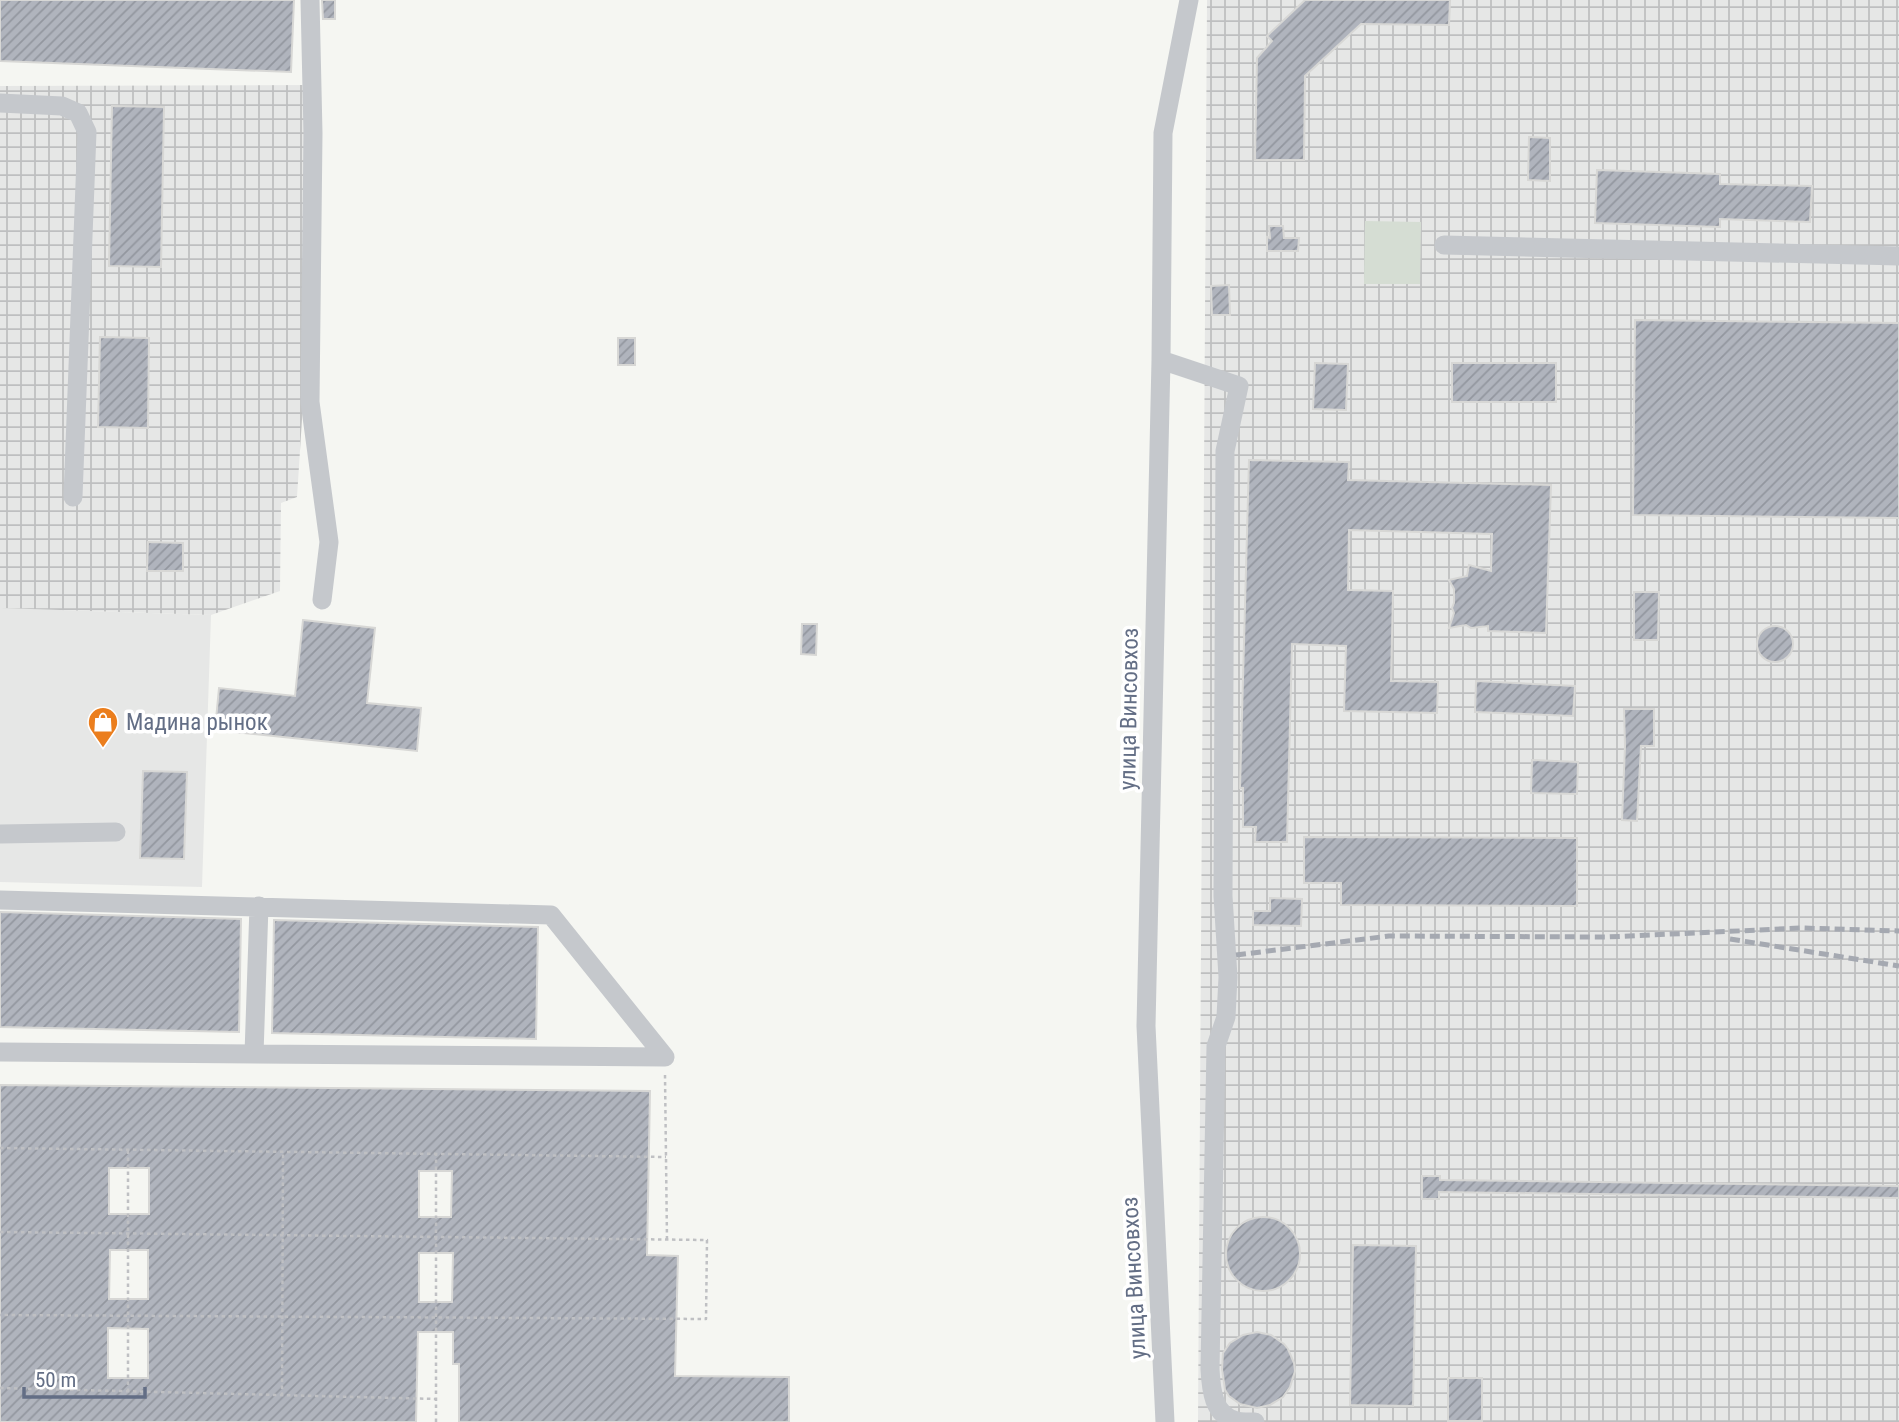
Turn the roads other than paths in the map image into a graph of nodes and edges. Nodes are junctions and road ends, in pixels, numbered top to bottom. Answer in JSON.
{"nodes":[{"id":1,"x":310,"y":0,"type":"edge"},
{"id":2,"x":1189,"y":0,"type":"edge"},
{"id":3,"x":0,"y":103,"type":"edge"},
{"id":4,"x":1444,"y":245,"type":"dead end"},
{"id":5,"x":1899,"y":256,"type":"edge"},
{"id":6,"x":1161,"y":360,"type":"junction"},
{"id":7,"x":73,"y":497,"type":"dead end"},
{"id":8,"x":322,"y":600,"type":"dead end"},
{"id":9,"x":116,"y":832,"type":"dead end"},
{"id":10,"x":0,"y":834,"type":"edge"},
{"id":11,"x":0,"y":900,"type":"edge"},
{"id":12,"x":258,"y":906,"type":"junction"},
{"id":13,"x":0,"y":1052,"type":"edge"},
{"id":14,"x":254,"y":1054,"type":"junction"},
{"id":15,"x":1165,"y":1422,"type":"edge"},
{"id":16,"x":1255,"y":1422,"type":"edge"}],
"edges":[{"from":1,"to":8,"type":"street"},
{"from":2,"to":6,"type":"street","name":"улица Винсовхоз"},
{"from":3,"to":7,"type":"street"},
{"from":4,"to":5,"type":"street"},
{"from":6,"to":15,"type":"street","name":"улица Винсовхоз"},
{"from":6,"to":16,"type":"street"},
{"from":9,"to":10,"type":"street"},
{"from":11,"to":12,"type":"street"},
{"from":12,"to":14,"type":"street"},
{"from":12,"to":14,"type":"street"},
{"from":13,"to":14,"type":"street"}]}
